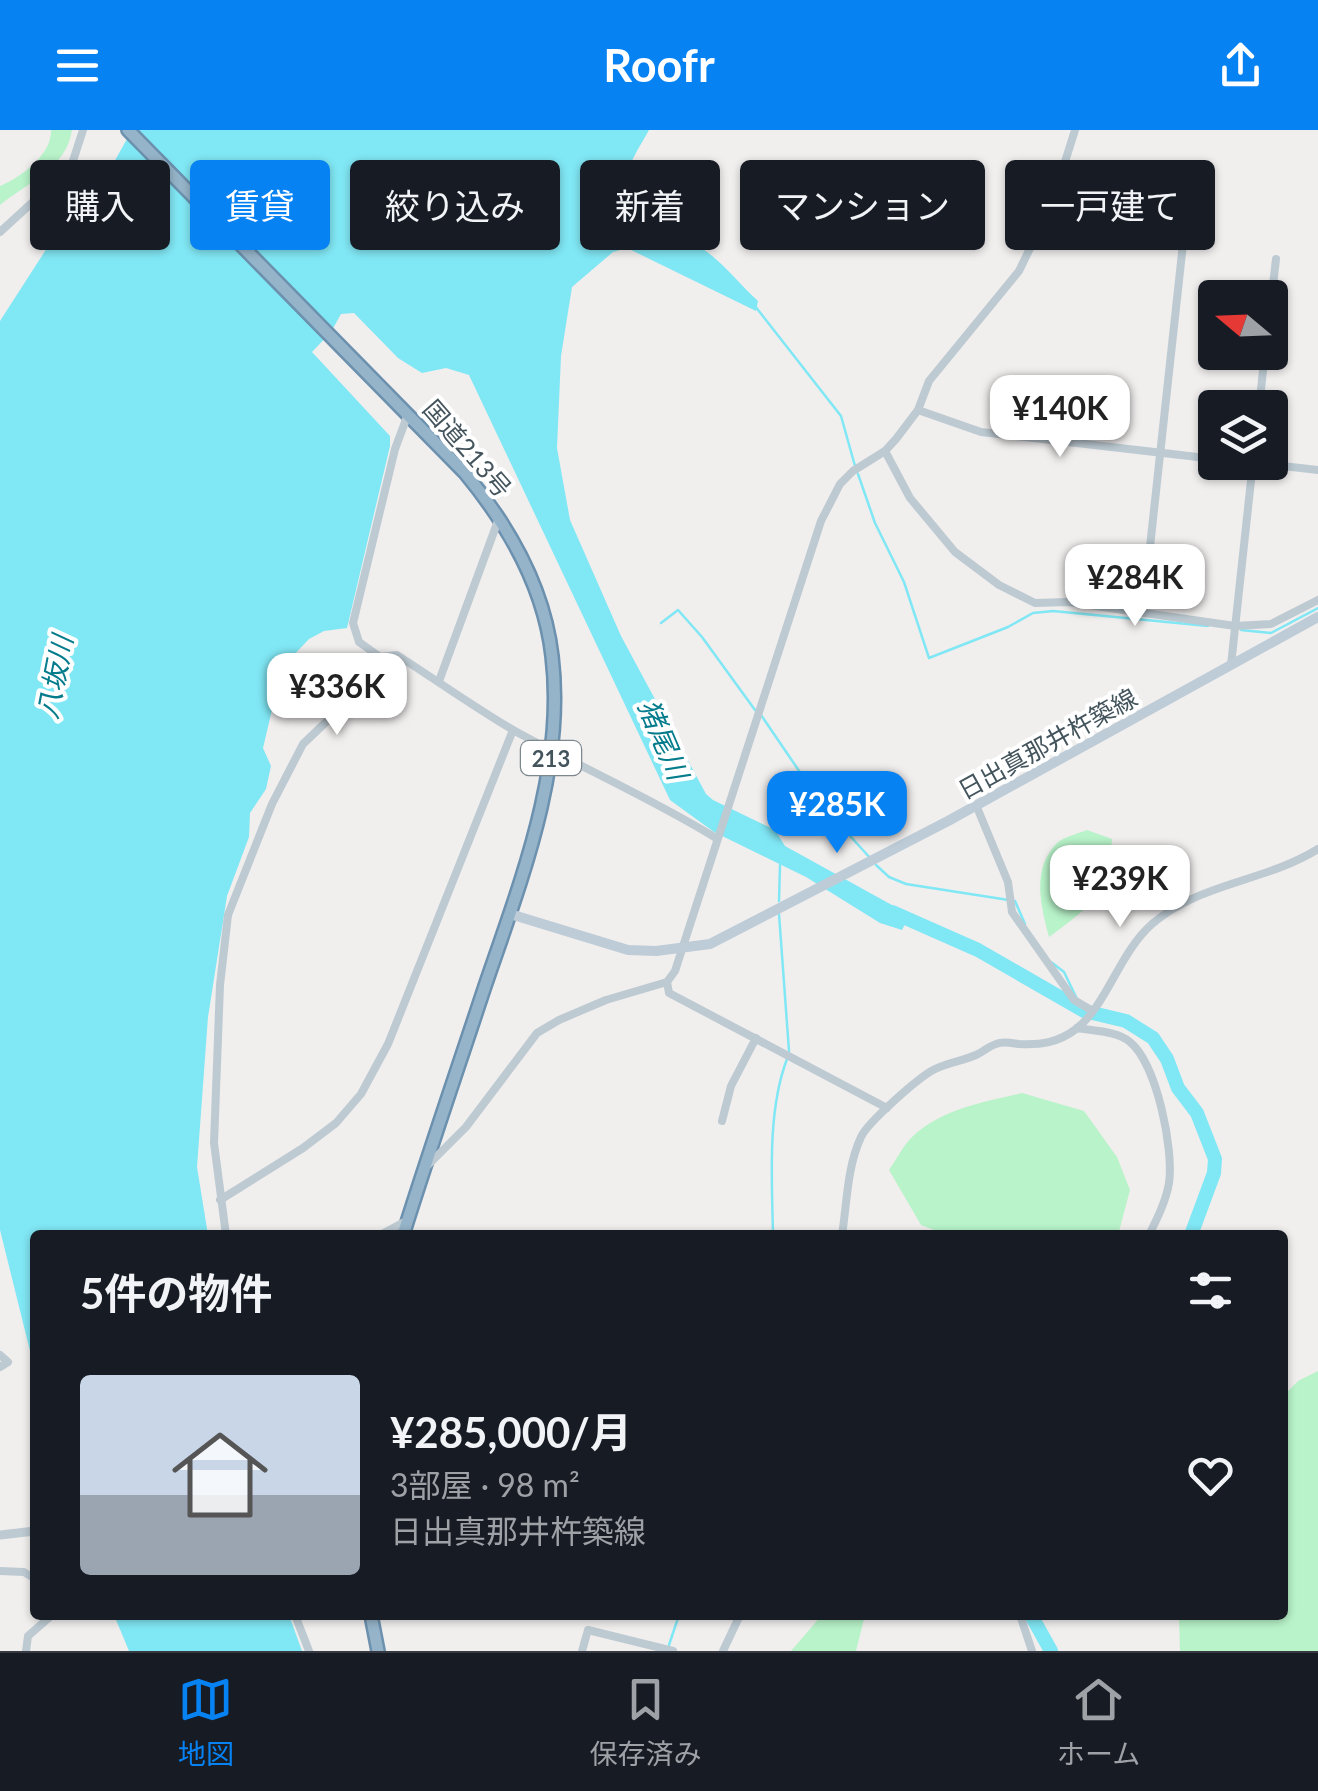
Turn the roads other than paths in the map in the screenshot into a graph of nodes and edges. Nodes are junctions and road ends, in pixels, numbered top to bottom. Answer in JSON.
{"nodes":[{"id":1,"x":83,"y":130,"type":"edge"},
{"id":2,"x":128,"y":130,"type":"edge"},
{"id":3,"x":1075,"y":130,"type":"edge"},
{"id":4,"x":0,"y":232,"type":"edge"},
{"id":5,"x":1183,"y":250,"type":"edge"},
{"id":6,"x":1276,"y":259,"type":"dead end"},
{"id":7,"x":1274,"y":280,"type":"edge"},
{"id":8,"x":918,"y":410,"type":"junction"},
{"id":9,"x":408,"y":414,"type":"junction"},
{"id":10,"x":884,"y":451,"type":"junction"},
{"id":11,"x":1162,"y":452,"type":"junction"},
{"id":12,"x":1198,"y":456,"type":"edge"},
{"id":13,"x":1288,"y":467,"type":"edge"},
{"id":14,"x":1318,"y":470,"type":"edge"},
{"id":15,"x":1250,"y":480,"type":"edge"},
{"id":16,"x":500,"y":518,"type":"junction"},
{"id":17,"x":1318,"y":600,"type":"edge"},
{"id":18,"x":1143,"y":611,"type":"junction"},
{"id":19,"x":1318,"y":617,"type":"edge"},
{"id":20,"x":1235,"y":630,"type":"junction"},
{"id":21,"x":380,"y":657,"type":"junction"},
{"id":22,"x":1232,"y":665,"type":"junction"},
{"id":23,"x":439,"y":681,"type":"junction"},
{"id":24,"x":513,"y":730,"type":"junction"},
{"id":25,"x":553,"y":749,"type":"junction"},
{"id":26,"x":976,"y":805,"type":"junction"},
{"id":27,"x":716,"y":838,"type":"junction"},
{"id":28,"x":1318,"y":849,"type":"edge"},
{"id":29,"x":510,"y":914,"type":"junction"},
{"id":30,"x":680,"y":949,"type":"junction"},
{"id":31,"x":666,"y":982,"type":"junction"},
{"id":32,"x":1091,"y":1010,"type":"junction"},
{"id":33,"x":1077,"y":1028,"type":"junction"},
{"id":34,"x":756,"y":1038,"type":"junction"},
{"id":35,"x":887,"y":1108,"type":"junction"},
{"id":36,"x":722,"y":1121,"type":"dead end"},
{"id":37,"x":423,"y":1170,"type":"junction"},
{"id":38,"x":220,"y":1200,"type":"junction"},
{"id":39,"x":408,"y":1220,"type":"junction"},
{"id":40,"x":225,"y":1230,"type":"edge"},
{"id":41,"x":389,"y":1230,"type":"edge"},
{"id":42,"x":405,"y":1230,"type":"edge"},
{"id":43,"x":843,"y":1230,"type":"edge"},
{"id":44,"x":1151,"y":1230,"type":"edge"},
{"id":45,"x":0,"y":1355,"type":"edge"},
{"id":46,"x":0,"y":1367,"type":"edge"},
{"id":47,"x":30,"y":1532,"type":"edge"},
{"id":48,"x":0,"y":1536,"type":"edge"},
{"id":49,"x":0,"y":1571,"type":"edge"},
{"id":50,"x":30,"y":1576,"type":"edge"},
{"id":51,"x":46,"y":1620,"type":"edge"},
{"id":52,"x":297,"y":1620,"type":"edge"},
{"id":53,"x":372,"y":1620,"type":"edge"},
{"id":54,"x":738,"y":1620,"type":"edge"},
{"id":55,"x":1022,"y":1620,"type":"edge"},
{"id":56,"x":669,"y":1649,"type":"edge"},
{"id":57,"x":26,"y":1651,"type":"edge"},
{"id":58,"x":309,"y":1651,"type":"edge"},
{"id":59,"x":378,"y":1651,"type":"edge"},
{"id":60,"x":582,"y":1651,"type":"edge"},
{"id":61,"x":723,"y":1651,"type":"edge"},
{"id":62,"x":1032,"y":1651,"type":"edge"}],
"edges":[{"from":1,"to":4,"type":"street"},
{"from":2,"to":9,"type":"highway","name":"国道213号","number":"213"},
{"from":3,"to":8,"type":"street"},
{"from":5,"to":11,"type":"street"},
{"from":6,"to":7,"type":"street"},
{"from":8,"to":10,"type":"street"},
{"from":8,"to":11,"type":"street"},
{"from":9,"to":16,"type":"highway","name":"国道213号","number":"213"},
{"from":9,"to":21,"type":"street"},
{"from":10,"to":18,"type":"street"},
{"from":10,"to":27,"type":"street"},
{"from":11,"to":12,"type":"street"},
{"from":11,"to":18,"type":"street"},
{"from":13,"to":14,"type":"street"},
{"from":15,"to":20,"type":"street"},
{"from":16,"to":23,"type":"street"},
{"from":16,"to":25,"type":"highway","name":"国道213号","number":"213"},
{"from":17,"to":20,"type":"street"},
{"from":18,"to":20,"type":"street"},
{"from":19,"to":22,"type":"main road","name":"日出真那井杵築線"},
{"from":20,"to":22,"type":"street"},
{"from":21,"to":23,"type":"street"},
{"from":21,"to":38,"type":"street"},
{"from":22,"to":26,"type":"main road","name":"日出真那井杵築線"},
{"from":23,"to":24,"type":"street"},
{"from":24,"to":25,"type":"street"},
{"from":24,"to":38,"type":"street"},
{"from":25,"to":27,"type":"street"},
{"from":25,"to":29,"type":"highway","name":"国道213号","number":"213"},
{"from":26,"to":30,"type":"main road","name":"日出真那井杵築線"},
{"from":26,"to":32,"type":"street"},
{"from":27,"to":30,"type":"street"},
{"from":28,"to":32,"type":"street"},
{"from":29,"to":30,"type":"main road","name":"日出真那井杵築線"},
{"from":29,"to":37,"type":"highway","name":"国道213号","number":"213"},
{"from":30,"to":31,"type":"street"},
{"from":31,"to":34,"type":"street"},
{"from":31,"to":37,"type":"street"},
{"from":32,"to":33,"type":"street"},
{"from":33,"to":35,"type":"street"},
{"from":33,"to":44,"type":"street"},
{"from":34,"to":35,"type":"street"},
{"from":34,"to":36,"type":"street"},
{"from":35,"to":43,"type":"street"},
{"from":37,"to":39,"type":"highway","name":"国道213号","number":"213"},
{"from":38,"to":40,"type":"street"},
{"from":39,"to":41,"type":"street"},
{"from":39,"to":42,"type":"highway","name":"国道213号","number":"213"},
{"from":45,"to":46,"type":"street"},
{"from":47,"to":48,"type":"street"},
{"from":49,"to":50,"type":"street"},
{"from":51,"to":57,"type":"street"},
{"from":52,"to":58,"type":"street"},
{"from":53,"to":59,"type":"highway"},
{"from":54,"to":61,"type":"street"},
{"from":55,"to":62,"type":"street"},
{"from":56,"to":60,"type":"street"}]}
